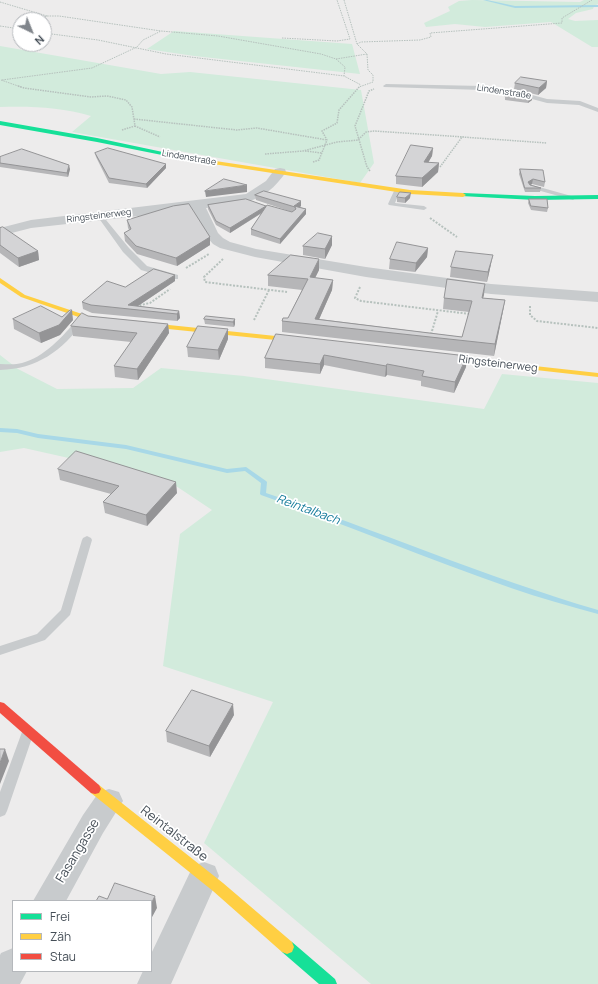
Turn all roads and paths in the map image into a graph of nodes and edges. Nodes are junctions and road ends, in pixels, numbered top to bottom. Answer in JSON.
{"nodes":[{"id":1,"x":337,"y":0,"type":"edge"},
{"id":2,"x":344,"y":0,"type":"edge"},
{"id":3,"x":592,"y":0,"type":"edge"},
{"id":4,"x":0,"y":2,"type":"edge"},
{"id":5,"x":34,"y":12,"type":"edge"},
{"id":6,"x":52,"y":16,"type":"edge"},
{"id":7,"x":0,"y":26,"type":"edge"},
{"id":8,"x":12,"y":27,"type":"edge"},
{"id":9,"x":161,"y":31,"type":"junction"},
{"id":10,"x":52,"y":34,"type":"edge"},
{"id":11,"x":282,"y":38,"type":"dead end"},
{"id":12,"x":357,"y":44,"type":"junction"},
{"id":13,"x":137,"y":47,"type":"junction"},
{"id":14,"x":368,"y":54,"type":"junction"},
{"id":15,"x":336,"y":59,"type":"junction"},
{"id":16,"x":344,"y":76,"type":"junction"},
{"id":17,"x":0,"y":80,"type":"edge"},
{"id":18,"x":361,"y":85,"type":"junction"},
{"id":19,"x":386,"y":86,"type":"joint"},
{"id":20,"x":598,"y":110,"type":"edge"},
{"id":21,"x":134,"y":119,"type":"junction"},
{"id":22,"x":3,"y":125,"type":"edge"},
{"id":23,"x":163,"y":138,"type":"dead end"},
{"id":24,"x":464,"y":138,"type":"junction"},
{"id":25,"x":327,"y":140,"type":"junction"},
{"id":26,"x":358,"y":140,"type":"junction"},
{"id":27,"x":548,"y":142,"type":"dead end"},
{"id":28,"x":325,"y":146,"type":"junction"},
{"id":29,"x":303,"y":151,"type":"junction"},
{"id":30,"x":322,"y":153,"type":"junction"},
{"id":31,"x":258,"y":155,"type":"dead end"},
{"id":32,"x":440,"y":167,"type":"edge"},
{"id":33,"x":280,"y":172,"type":"junction"},
{"id":34,"x":532,"y":187,"type":"edge"},
{"id":35,"x":380,"y":188,"type":"junction"},
{"id":36,"x":397,"y":190,"type":"junction"},
{"id":37,"x":598,"y":197,"type":"edge"},
{"id":38,"x":573,"y":198,"type":"junction"},
{"id":39,"x":198,"y":205,"type":"junction"},
{"id":40,"x":423,"y":208,"type":"joint"},
{"id":41,"x":100,"y":216,"type":"junction"},
{"id":42,"x":0,"y":232,"type":"edge"},
{"id":43,"x":457,"y":237,"type":"dead end"},
{"id":44,"x":230,"y":246,"type":"junction"},
{"id":45,"x":366,"y":272,"type":"junction"},
{"id":46,"x":175,"y":277,"type":"junction"},
{"id":47,"x":0,"y":280,"type":"edge"},
{"id":48,"x":269,"y":290,"type":"junction"},
{"id":49,"x":287,"y":292,"type":"dead end"},
{"id":50,"x":532,"y":292,"type":"junction"},
{"id":51,"x":598,"y":297,"type":"edge"},
{"id":52,"x":133,"y":307,"type":"edge"},
{"id":53,"x":438,"y":311,"type":"junction"},
{"id":54,"x":470,"y":314,"type":"edge"},
{"id":55,"x":83,"y":316,"type":"junction"},
{"id":56,"x":598,"y":328,"type":"edge"},
{"id":57,"x":247,"y":335,"type":"junction"},
{"id":58,"x":318,"y":342,"type":"edge"},
{"id":59,"x":426,"y":355,"type":"joint"},
{"id":60,"x":0,"y":367,"type":"edge"},
{"id":61,"x":598,"y":375,"type":"edge"},
{"id":62,"x":87,"y":540,"type":"dead end"},
{"id":63,"x":0,"y":651,"type":"edge"},
{"id":64,"x":0,"y":706,"type":"edge"},
{"id":65,"x":28,"y":731,"type":"junction"},
{"id":66,"x":109,"y":801,"type":"junction"},
{"id":67,"x":0,"y":811,"type":"edge"},
{"id":68,"x":204,"y":876,"type":"junction"},
{"id":69,"x":50,"y":900,"type":"edge"},
{"id":70,"x":12,"y":966,"type":"edge"},
{"id":71,"x":2,"y":984,"type":"edge"},
{"id":72,"x":154,"y":984,"type":"edge"},
{"id":73,"x":330,"y":984,"type":"edge"}],
"edges":[{"from":1,"to":11,"type":"path"},
{"from":2,"to":12,"type":"path"},
{"from":3,"to":12,"type":"path"},
{"from":4,"to":5,"type":"path"},
{"from":6,"to":9,"type":"path"},
{"from":7,"to":8,"type":"path"},
{"from":9,"to":13,"type":"path"},
{"from":9,"to":15,"type":"path"},
{"from":10,"to":13,"type":"path"},
{"from":12,"to":14,"type":"path"},
{"from":13,"to":16,"type":"path"},
{"from":13,"to":17,"type":"path"},
{"from":14,"to":15,"type":"path"},
{"from":14,"to":18,"type":"path"},
{"from":15,"to":16,"type":"path"},
{"from":16,"to":18,"type":"path"},
{"from":17,"to":21,"type":"path"},
{"from":18,"to":25,"type":"path"},
{"from":19,"to":20,"type":"lane","name":"Lindenstraße"},
{"from":19,"to":26,"type":"path"},
{"from":21,"to":23,"type":"path"},
{"from":21,"to":25,"type":"path"},
{"from":22,"to":33,"type":"street","name":"Lindenstraße"},
{"from":24,"to":26,"type":"path"},
{"from":24,"to":27,"type":"path"},
{"from":24,"to":32,"type":"path"},
{"from":25,"to":28,"type":"path"},
{"from":26,"to":28,"type":"path"},
{"from":26,"to":35,"type":"path"},
{"from":28,"to":29,"type":"path"},
{"from":28,"to":30,"type":"path"},
{"from":29,"to":30,"type":"path"},
{"from":29,"to":31,"type":"path"},
{"from":30,"to":33,"type":"path"},
{"from":33,"to":35,"type":"street","name":"Lindenstraße"},
{"from":33,"to":39,"type":"street","name":"Ringsteinerweg"},
{"from":34,"to":38,"type":"lane"},
{"from":35,"to":36,"type":"street","name":"Lindenstraße"},
{"from":36,"to":38,"type":"street","name":"Lindenstraße"},
{"from":36,"to":40,"type":"lane"},
{"from":37,"to":38,"type":"street","name":"Lindenstraße"},
{"from":39,"to":41,"type":"street","name":"Ringsteinerweg"},
{"from":39,"to":44,"type":"street"},
{"from":40,"to":43,"type":"path"},
{"from":41,"to":42,"type":"street","name":"Ringsteinerweg"},
{"from":41,"to":46,"type":"lane"},
{"from":44,"to":45,"type":"street"},
{"from":44,"to":46,"type":"path"},
{"from":44,"to":48,"type":"path"},
{"from":45,"to":50,"type":"street"},
{"from":45,"to":53,"type":"path"},
{"from":46,"to":52,"type":"path"},
{"from":47,"to":55,"type":"street"},
{"from":48,"to":49,"type":"path"},
{"from":48,"to":57,"type":"path"},
{"from":50,"to":51,"type":"street"},
{"from":50,"to":56,"type":"path"},
{"from":53,"to":54,"type":"path"},
{"from":53,"to":59,"type":"path"},
{"from":55,"to":57,"type":"street"},
{"from":55,"to":60,"type":"lane"},
{"from":57,"to":58,"type":"street"},
{"from":59,"to":61,"type":"street","name":"Ringsteinerweg"},
{"from":62,"to":63,"type":"lane"},
{"from":64,"to":65,"type":"street","name":"Reintalstraße"},
{"from":65,"to":66,"type":"street","name":"Reintalstraße"},
{"from":65,"to":67,"type":"lane"},
{"from":66,"to":68,"type":"street","name":"Reintalstraße"},
{"from":66,"to":69,"type":"street","name":"Fasangasse"},
{"from":68,"to":72,"type":"street"},
{"from":68,"to":73,"type":"street","name":"Reintalstraße"},
{"from":70,"to":71,"type":"street"}]}
